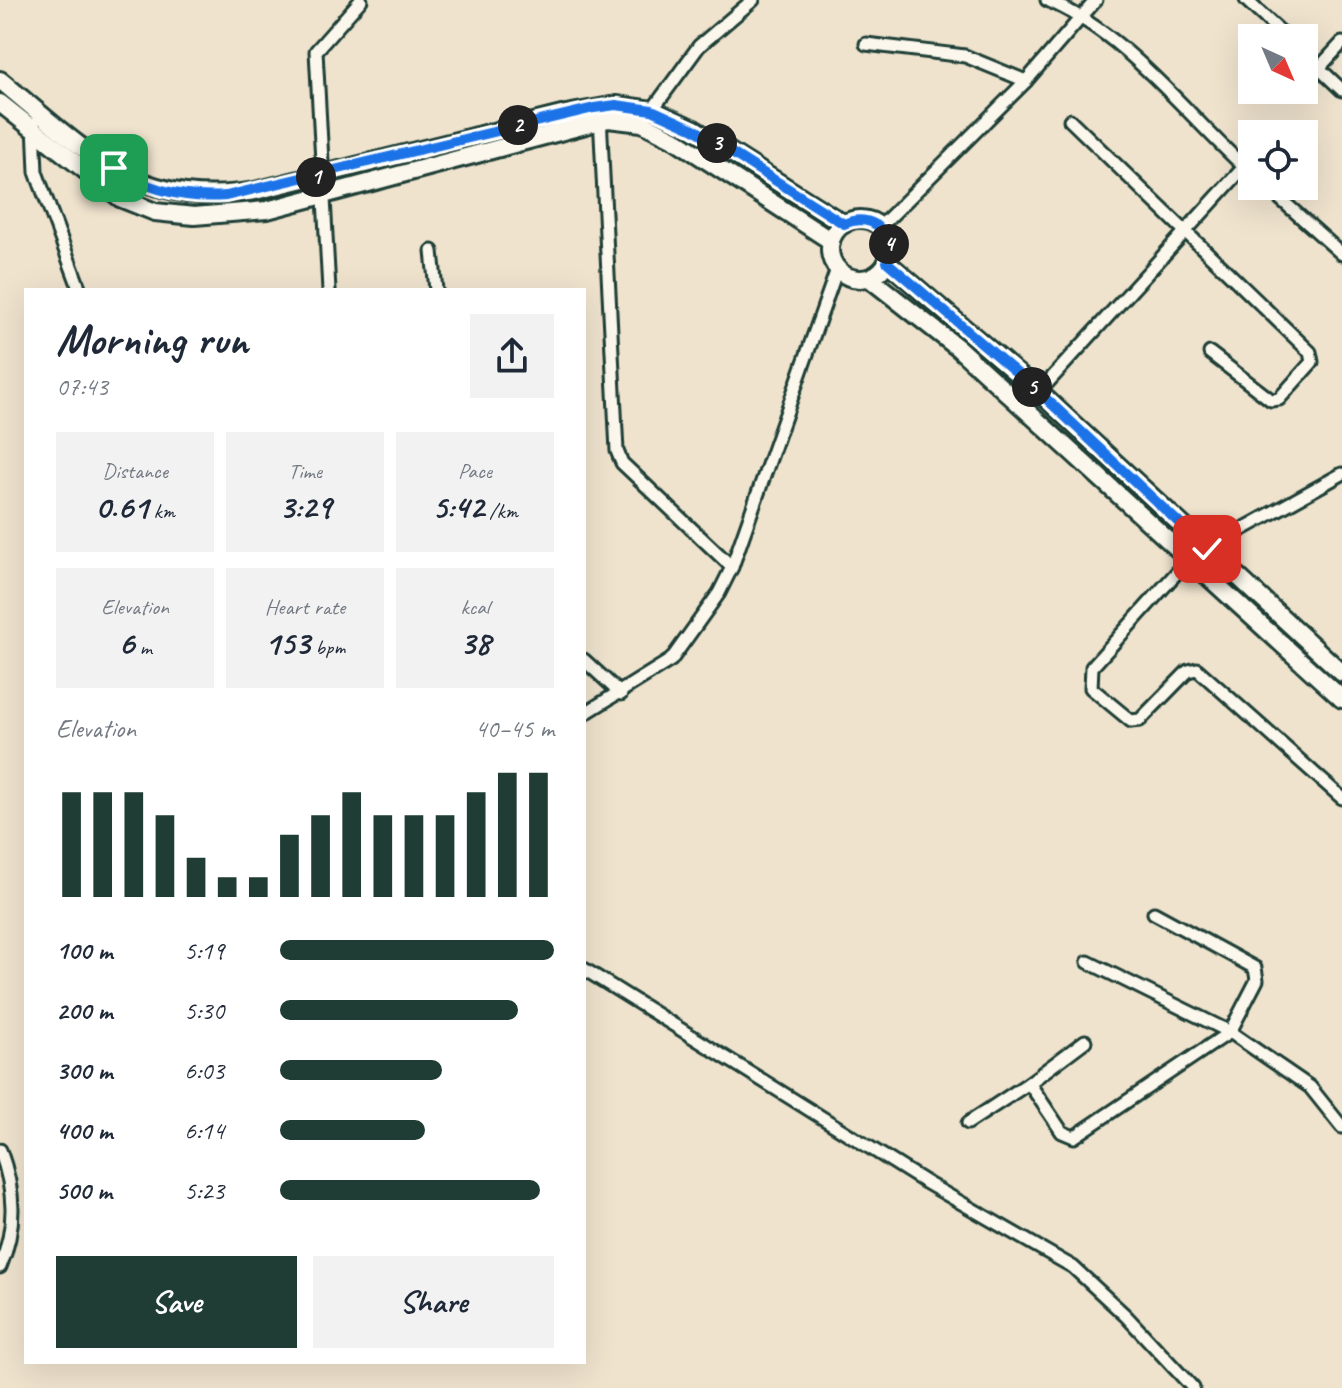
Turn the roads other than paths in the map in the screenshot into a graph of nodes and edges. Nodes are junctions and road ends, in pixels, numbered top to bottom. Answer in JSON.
{"nodes":[{"id":1,"x":361,"y":0,"type":"edge"},
{"id":2,"x":753,"y":0,"type":"edge"},
{"id":3,"x":1047,"y":0,"type":"edge"},
{"id":4,"x":1096,"y":0,"type":"edge"},
{"id":5,"x":1246,"y":0,"type":"edge"},
{"id":6,"x":1082,"y":15,"type":"junction"},
{"id":7,"x":1272,"y":24,"type":"edge"},
{"id":8,"x":1342,"y":43,"type":"edge"},
{"id":9,"x":866,"y":44,"type":"dead end"},
{"id":10,"x":1319,"y":68,"type":"joint"},
{"id":11,"x":0,"y":80,"type":"edge"},
{"id":12,"x":1026,"y":81,"type":"junction"},
{"id":13,"x":1342,"y":90,"type":"edge"},
{"id":14,"x":0,"y":103,"type":"edge"},
{"id":15,"x":39,"y":113,"type":"junction"},
{"id":16,"x":600,"y":114,"type":"junction"},
{"id":17,"x":647,"y":116,"type":"junction"},
{"id":18,"x":1070,"y":120,"type":"dead end"},
{"id":19,"x":32,"y":129,"type":"junction"},
{"id":20,"x":1238,"y":160,"type":"edge"},
{"id":21,"x":322,"y":176,"type":"junction"},
{"id":22,"x":1238,"y":180,"type":"edge"},
{"id":23,"x":322,"y":196,"type":"junction"},
{"id":24,"x":1282,"y":200,"type":"edge"},
{"id":25,"x":844,"y":224,"type":"junction"},
{"id":26,"x":880,"y":227,"type":"junction"},
{"id":27,"x":1185,"y":232,"type":"junction"},
{"id":28,"x":831,"y":241,"type":"junction"},
{"id":29,"x":432,"y":251,"type":"dead end"},
{"id":30,"x":1342,"y":254,"type":"edge"},
{"id":31,"x":887,"y":262,"type":"junction"},
{"id":32,"x":837,"y":269,"type":"junction"},
{"id":33,"x":869,"y":278,"type":"junction"},
{"id":34,"x":79,"y":288,"type":"edge"},
{"id":35,"x":329,"y":288,"type":"edge"},
{"id":36,"x":436,"y":288,"type":"edge"},
{"id":37,"x":1210,"y":353,"type":"dead end"},
{"id":38,"x":1039,"y":392,"type":"junction"},
{"id":39,"x":1342,"y":474,"type":"edge"},
{"id":40,"x":1207,"y":549,"type":"junction"},
{"id":41,"x":1189,"y":559,"type":"junction"},
{"id":42,"x":732,"y":567,"type":"junction"},
{"id":43,"x":586,"y":662,"type":"edge"},
{"id":44,"x":1342,"y":673,"type":"edge"},
{"id":45,"x":621,"y":694,"type":"junction"},
{"id":46,"x":1342,"y":699,"type":"edge"},
{"id":47,"x":586,"y":713,"type":"edge"},
{"id":48,"x":1342,"y":798,"type":"edge"},
{"id":49,"x":1154,"y":913,"type":"dead end"},
{"id":50,"x":1088,"y":962,"type":"dead end"},
{"id":51,"x":586,"y":970,"type":"edge"},
{"id":52,"x":1230,"y":1032,"type":"junction"},
{"id":53,"x":1085,"y":1041,"type":"dead end"},
{"id":54,"x":1029,"y":1083,"type":"junction"},
{"id":55,"x":968,"y":1123,"type":"dead end"},
{"id":56,"x":1342,"y":1127,"type":"edge"},
{"id":57,"x":0,"y":1150,"type":"edge"},
{"id":58,"x":0,"y":1267,"type":"edge"},
{"id":59,"x":1193,"y":1388,"type":"edge"}],
"edges":[{"from":1,"to":21,"type":"street"},
{"from":2,"to":17,"type":"street"},
{"from":3,"to":6,"type":"street"},
{"from":4,"to":6,"type":"street"},
{"from":5,"to":7,"type":"street"},
{"from":6,"to":12,"type":"street"},
{"from":6,"to":20,"type":"street"},
{"from":8,"to":10,"type":"street"},
{"from":9,"to":12,"type":"street"},
{"from":10,"to":13,"type":"street"},
{"from":11,"to":15,"type":"main road"},
{"from":12,"to":26,"type":"street"},
{"from":14,"to":19,"type":"main road"},
{"from":15,"to":19,"type":"street"},
{"from":15,"to":21,"type":"main road"},
{"from":16,"to":17,"type":"main road"},
{"from":16,"to":21,"type":"main road"},
{"from":16,"to":23,"type":"main road"},
{"from":16,"to":42,"type":"street"},
{"from":17,"to":25,"type":"main road"},
{"from":17,"to":28,"type":"main road"},
{"from":18,"to":27,"type":"street"},
{"from":19,"to":23,"type":"main road"},
{"from":19,"to":34,"type":"street"},
{"from":21,"to":23,"type":"street"},
{"from":22,"to":27,"type":"street"},
{"from":23,"to":35,"type":"street"},
{"from":24,"to":30,"type":"street"},
{"from":25,"to":26,"type":"main road"},
{"from":25,"to":28,"type":"main road"},
{"from":26,"to":31,"type":"main road"},
{"from":27,"to":37,"type":"street"},
{"from":27,"to":38,"type":"street"},
{"from":28,"to":32,"type":"main road"},
{"from":29,"to":36,"type":"street"},
{"from":31,"to":33,"type":"main road"},
{"from":31,"to":38,"type":"main road"},
{"from":32,"to":33,"type":"main road"},
{"from":32,"to":42,"type":"street"},
{"from":33,"to":41,"type":"main road"},
{"from":38,"to":40,"type":"main road"},
{"from":39,"to":40,"type":"street"},
{"from":40,"to":41,"type":"street"},
{"from":40,"to":44,"type":"main road"},
{"from":41,"to":46,"type":"main road"},
{"from":41,"to":48,"type":"street"},
{"from":42,"to":45,"type":"street"},
{"from":43,"to":45,"type":"street"},
{"from":45,"to":47,"type":"street"},
{"from":49,"to":52,"type":"street"},
{"from":50,"to":52,"type":"street"},
{"from":51,"to":59,"type":"street"},
{"from":52,"to":54,"type":"street"},
{"from":52,"to":56,"type":"street"},
{"from":53,"to":54,"type":"street"},
{"from":54,"to":55,"type":"street"},
{"from":57,"to":58,"type":"street"}]}
